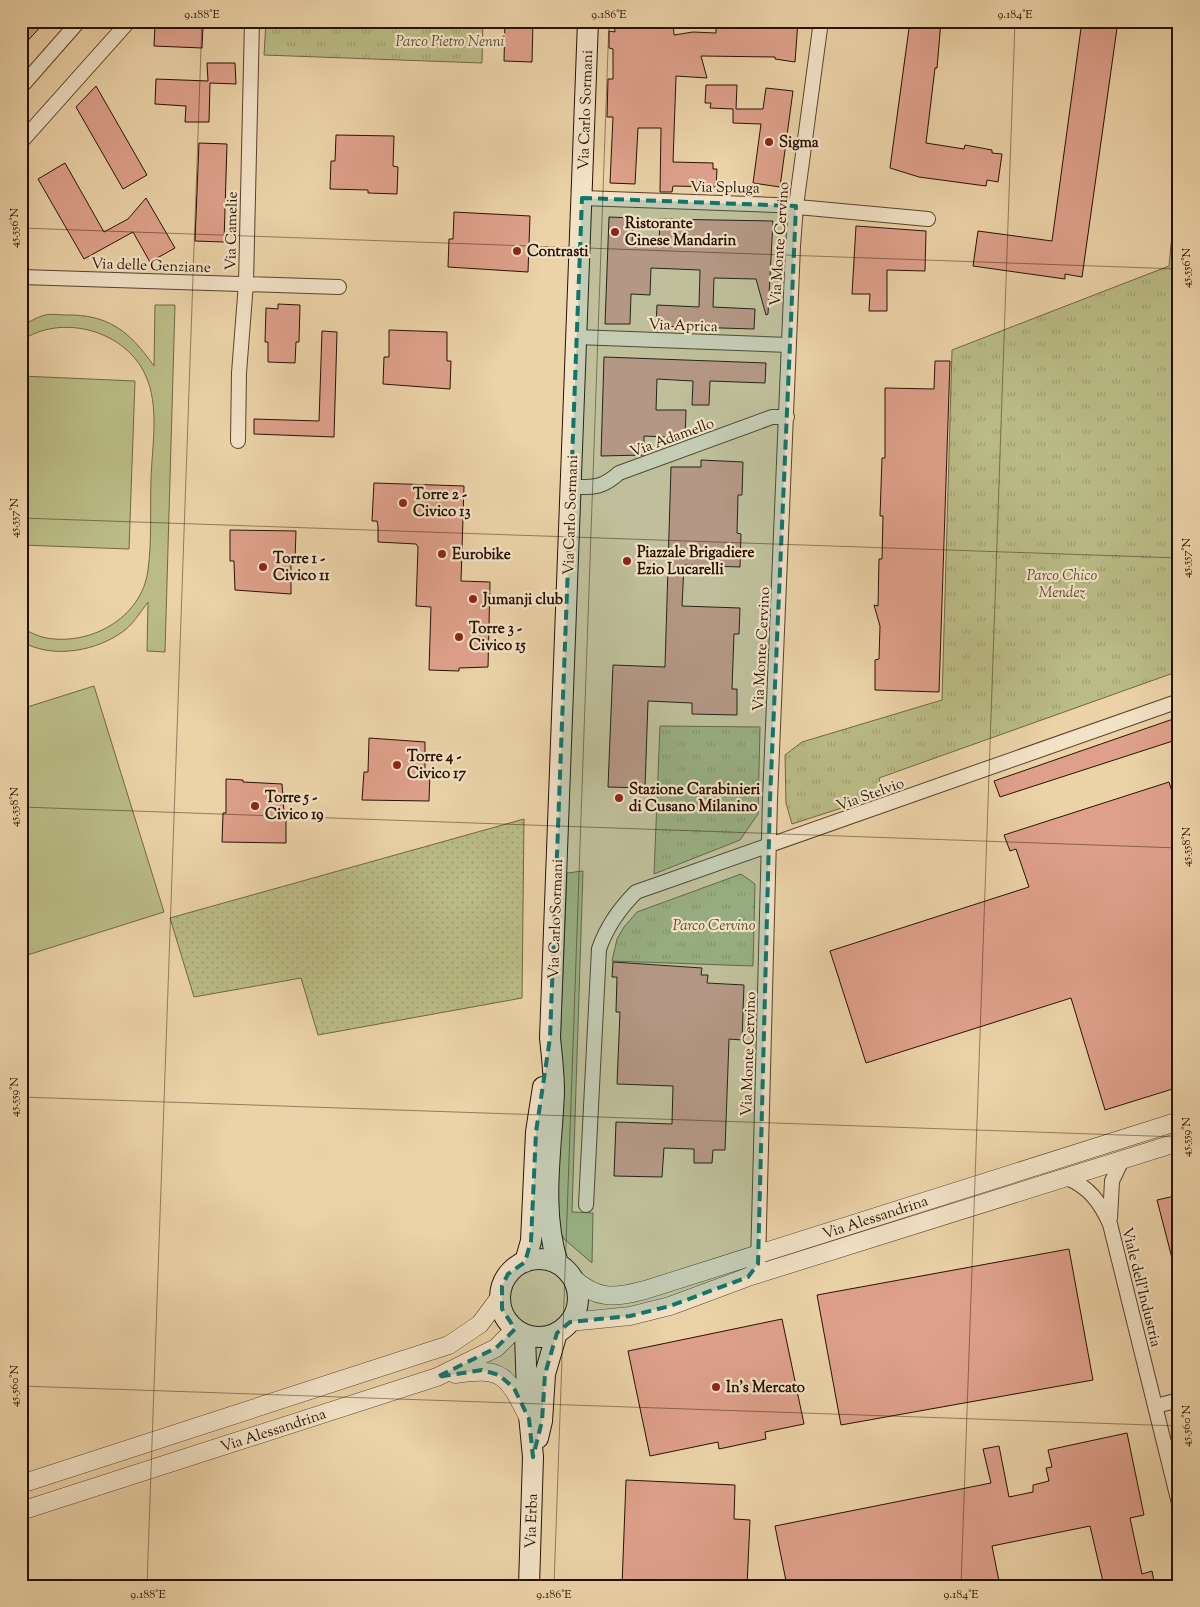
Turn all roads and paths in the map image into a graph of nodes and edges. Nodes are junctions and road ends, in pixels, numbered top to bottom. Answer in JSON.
{"nodes":[{"id":1,"x":79,"y":21,"type":"edge"},
{"id":2,"x":129,"y":21,"type":"edge"},
{"id":3,"x":252,"y":21,"type":"edge"},
{"id":4,"x":588,"y":21,"type":"edge"},
{"id":5,"x":821,"y":21,"type":"edge"},
{"id":6,"x":21,"y":87,"type":"edge"},
{"id":7,"x":21,"y":142,"type":"edge"},
{"id":8,"x":582,"y":198,"type":"junction"},
{"id":9,"x":796,"y":206,"type":"junction"},
{"id":10,"x":928,"y":219,"type":"dead end"},
{"id":11,"x":21,"y":277,"type":"edge"},
{"id":12,"x":246,"y":283,"type":"junction"},
{"id":13,"x":339,"y":286,"type":"dead end"},
{"id":14,"x":576,"y":337,"type":"junction"},
{"id":15,"x":789,"y":345,"type":"junction"},
{"id":16,"x":787,"y":417,"type":"junction"},
{"id":17,"x":238,"y":441,"type":"dead end"},
{"id":18,"x":571,"y":487,"type":"junction"},
{"id":19,"x":1179,"y":701,"type":"edge"},
{"id":20,"x":771,"y":844,"type":"junction"},
{"id":21,"x":550,"y":1038,"type":"junction"},
{"id":22,"x":1179,"y":1121,"type":"edge"},
{"id":23,"x":1179,"y":1142,"type":"edge"},
{"id":24,"x":1122,"y":1160,"type":"junction"},
{"id":25,"x":1067,"y":1178,"type":"junction"},
{"id":26,"x":586,"y":1205,"type":"dead end"},
{"id":27,"x":1110,"y":1224,"type":"junction"},
{"id":28,"x":758,"y":1254,"type":"junction"},
{"id":29,"x":525,"y":1262,"type":"junction"},
{"id":30,"x":558,"y":1264,"type":"junction"},
{"id":31,"x":748,"y":1277,"type":"junction"},
{"id":32,"x":574,"y":1278,"type":"junction"},
{"id":33,"x":500,"y":1297,"type":"junction"},
{"id":34,"x":564,"y":1328,"type":"junction"},
{"id":35,"x":520,"y":1332,"type":"junction"},
{"id":36,"x":437,"y":1377,"type":"junction"},
{"id":37,"x":1179,"y":1400,"type":"edge"},
{"id":38,"x":1156,"y":1406,"type":"junction"},
{"id":39,"x":529,"y":1419,"type":"junction"},
{"id":40,"x":533,"y":1457,"type":"junction"},
{"id":41,"x":21,"y":1484,"type":"edge"},
{"id":42,"x":1179,"y":1503,"type":"edge"},
{"id":43,"x":21,"y":1511,"type":"edge"},
{"id":44,"x":528,"y":1586,"type":"edge"}],
"edges":[{"from":1,"to":6,"type":"street"},
{"from":2,"to":7,"type":"street"},
{"from":3,"to":12,"type":"street","name":"Via Camelie"},
{"from":4,"to":8,"type":"main road","name":"Via Carlo Sormani"},
{"from":5,"to":9,"type":"street","name":"Via Monte Cervino"},
{"from":8,"to":9,"type":"street","name":"Via Spluga"},
{"from":8,"to":14,"type":"main road","name":"Via Carlo Sormani"},
{"from":9,"to":10,"type":"street","name":"Via Spluga"},
{"from":9,"to":15,"type":"street","name":"Via Monte Cervino"},
{"from":11,"to":12,"type":"street","name":"Via delle Genziane"},
{"from":12,"to":13,"type":"street","name":"Via delle Genziane"},
{"from":12,"to":17,"type":"street","name":"Via Camelie"},
{"from":14,"to":15,"type":"street","name":"Via Aprica"},
{"from":14,"to":18,"type":"main road","name":"Via Carlo Sormani"},
{"from":15,"to":16,"type":"street","name":"Via Monte Cervino"},
{"from":16,"to":18,"type":"street","name":"Via Adamello"},
{"from":16,"to":20,"type":"street","name":"Via Monte Cervino"},
{"from":18,"to":21,"type":"main road","name":"Via Carlo Sormani"},
{"from":19,"to":20,"type":"street","name":"Via Stelvio"},
{"from":20,"to":26,"type":"street","name":"Via Stelvio"},
{"from":20,"to":28,"type":"street","name":"Via Monte Cervino"},
{"from":21,"to":29,"type":"main road","name":"Via Carlo Sormani"},
{"from":21,"to":30,"type":"main road","name":"Via Carlo Sormani"},
{"from":22,"to":28,"type":"street","name":"Via Alessandrina"},
{"from":23,"to":24,"type":"street","name":"Via Alessandrina"},
{"from":24,"to":25,"type":"street","name":"Via Alessandrina"},
{"from":24,"to":27,"type":"street","name":"Viale dell'Industria"},
{"from":25,"to":27,"type":"street","name":"Viale dell'Industria"},
{"from":25,"to":31,"type":"street","name":"Via Alessandrina"},
{"from":27,"to":38,"type":"street","name":"Viale dell'Industria"},
{"from":28,"to":31,"type":"street","name":"Via Monte Cervino"},
{"from":28,"to":32,"type":"street","name":"Via Alessandrina"},
{"from":29,"to":30,"type":"main road"},
{"from":29,"to":33,"type":"main road"},
{"from":30,"to":32,"type":"main road"},
{"from":31,"to":34,"type":"street","name":"Via Alessandrina"},
{"from":32,"to":34,"type":"main road"},
{"from":33,"to":35,"type":"main road"},
{"from":33,"to":41,"type":"street","name":"Via Alessandrina"},
{"from":34,"to":35,"type":"main road"},
{"from":34,"to":40,"type":"main road","name":"Via Erba"},
{"from":35,"to":36,"type":"street","name":"Via Alessandrina"},
{"from":35,"to":39,"type":"main road","name":"Via Erba"},
{"from":36,"to":39,"type":"street"},
{"from":36,"to":43,"type":"street","name":"Via Alessandrina"},
{"from":37,"to":38,"type":"street"},
{"from":38,"to":42,"type":"street","name":"Viale dell'Industria"},
{"from":39,"to":40,"type":"main road","name":"Via Erba"},
{"from":40,"to":44,"type":"main road","name":"Via Erba"}]}
